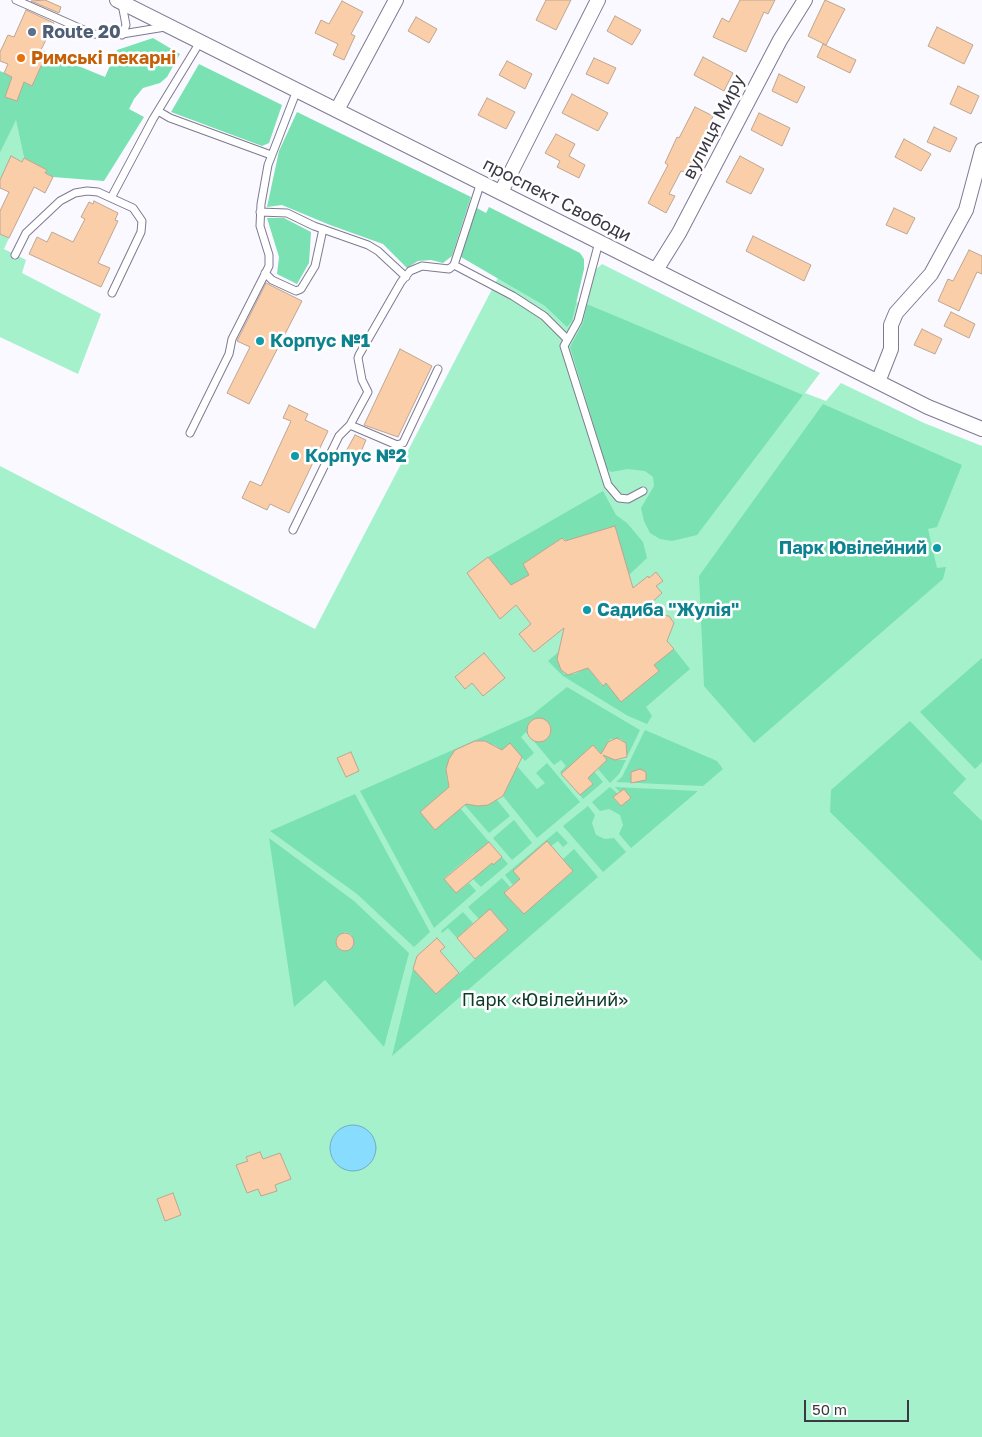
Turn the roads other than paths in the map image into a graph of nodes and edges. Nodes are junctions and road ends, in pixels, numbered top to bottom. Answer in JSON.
{"nodes":[{"id":1,"x":16,"y":0,"type":"edge"},
{"id":2,"x":396,"y":0,"type":"edge"},
{"id":3,"x":598,"y":0,"type":"edge"},
{"id":4,"x":805,"y":0,"type":"edge"},
{"id":5,"x":119,"y":1,"type":"edge"},
{"id":6,"x":170,"y":27,"type":"junction"},
{"id":7,"x":122,"y":35,"type":"junction"},
{"id":8,"x":200,"y":42,"type":"junction"},
{"id":9,"x":297,"y":90,"type":"junction"},
{"id":10,"x":337,"y":110,"type":"junction"},
{"id":11,"x":158,"y":111,"type":"junction"},
{"id":12,"x":982,"y":150,"type":"edge"},
{"id":13,"x":271,"y":155,"type":"junction"},
{"id":14,"x":481,"y":182,"type":"junction"},
{"id":15,"x":501,"y":192,"type":"junction"},
{"id":16,"x":110,"y":198,"type":"junction"},
{"id":17,"x":260,"y":212,"type":"junction"},
{"id":18,"x":323,"y":230,"type":"junction"},
{"id":19,"x":599,"y":242,"type":"junction"},
{"id":20,"x":15,"y":255,"type":"dead end"},
{"id":21,"x":454,"y":265,"type":"junction"},
{"id":22,"x":656,"y":270,"type":"junction"},
{"id":23,"x":265,"y":273,"type":"junction"},
{"id":24,"x":406,"y":277,"type":"junction"},
{"id":25,"x":112,"y":293,"type":"dead end"},
{"id":26,"x":567,"y":340,"type":"junction"},
{"id":27,"x":438,"y":369,"type":"dead end"},
{"id":28,"x":878,"y":382,"type":"junction"},
{"id":29,"x":350,"y":425,"type":"junction"},
{"id":30,"x":982,"y":429,"type":"edge"},
{"id":31,"x":190,"y":433,"type":"dead end"},
{"id":32,"x":643,"y":491,"type":"dead end"},
{"id":33,"x":293,"y":530,"type":"dead end"}],
"edges":[{"from":1,"to":7,"type":"lane"},
{"from":2,"to":10,"type":"street"},
{"from":3,"to":15,"type":"street"},
{"from":4,"to":22,"type":"street","name":"вулиця Миру"},
{"from":5,"to":6,"type":"street","name":"проспект Свободи"},
{"from":5,"to":7,"type":"lane"},
{"from":6,"to":7,"type":"lane"},
{"from":6,"to":8,"type":"street","name":"проспект Свободи"},
{"from":8,"to":9,"type":"street","name":"проспект Свободи"},
{"from":8,"to":11,"type":"lane"},
{"from":9,"to":10,"type":"street","name":"проспект Свободи"},
{"from":9,"to":13,"type":"lane"},
{"from":10,"to":14,"type":"street","name":"проспект Свободи"},
{"from":11,"to":13,"type":"lane"},
{"from":11,"to":16,"type":"lane"},
{"from":12,"to":28,"type":"street"},
{"from":13,"to":17,"type":"lane"},
{"from":14,"to":15,"type":"street","name":"проспект Свободи"},
{"from":14,"to":21,"type":"lane"},
{"from":15,"to":19,"type":"street","name":"проспект Свободи"},
{"from":16,"to":20,"type":"lane"},
{"from":16,"to":25,"type":"lane"},
{"from":17,"to":18,"type":"lane"},
{"from":17,"to":23,"type":"lane"},
{"from":18,"to":23,"type":"lane"},
{"from":18,"to":24,"type":"lane"},
{"from":19,"to":22,"type":"street","name":"проспект Свободи"},
{"from":19,"to":26,"type":"lane"},
{"from":21,"to":24,"type":"lane"},
{"from":21,"to":26,"type":"lane"},
{"from":22,"to":28,"type":"street","name":"проспект Свободи"},
{"from":23,"to":31,"type":"lane"},
{"from":24,"to":29,"type":"lane"},
{"from":26,"to":32,"type":"lane"},
{"from":27,"to":29,"type":"lane"},
{"from":28,"to":30,"type":"street","name":"проспект Свободи"},
{"from":29,"to":33,"type":"lane"}]}
